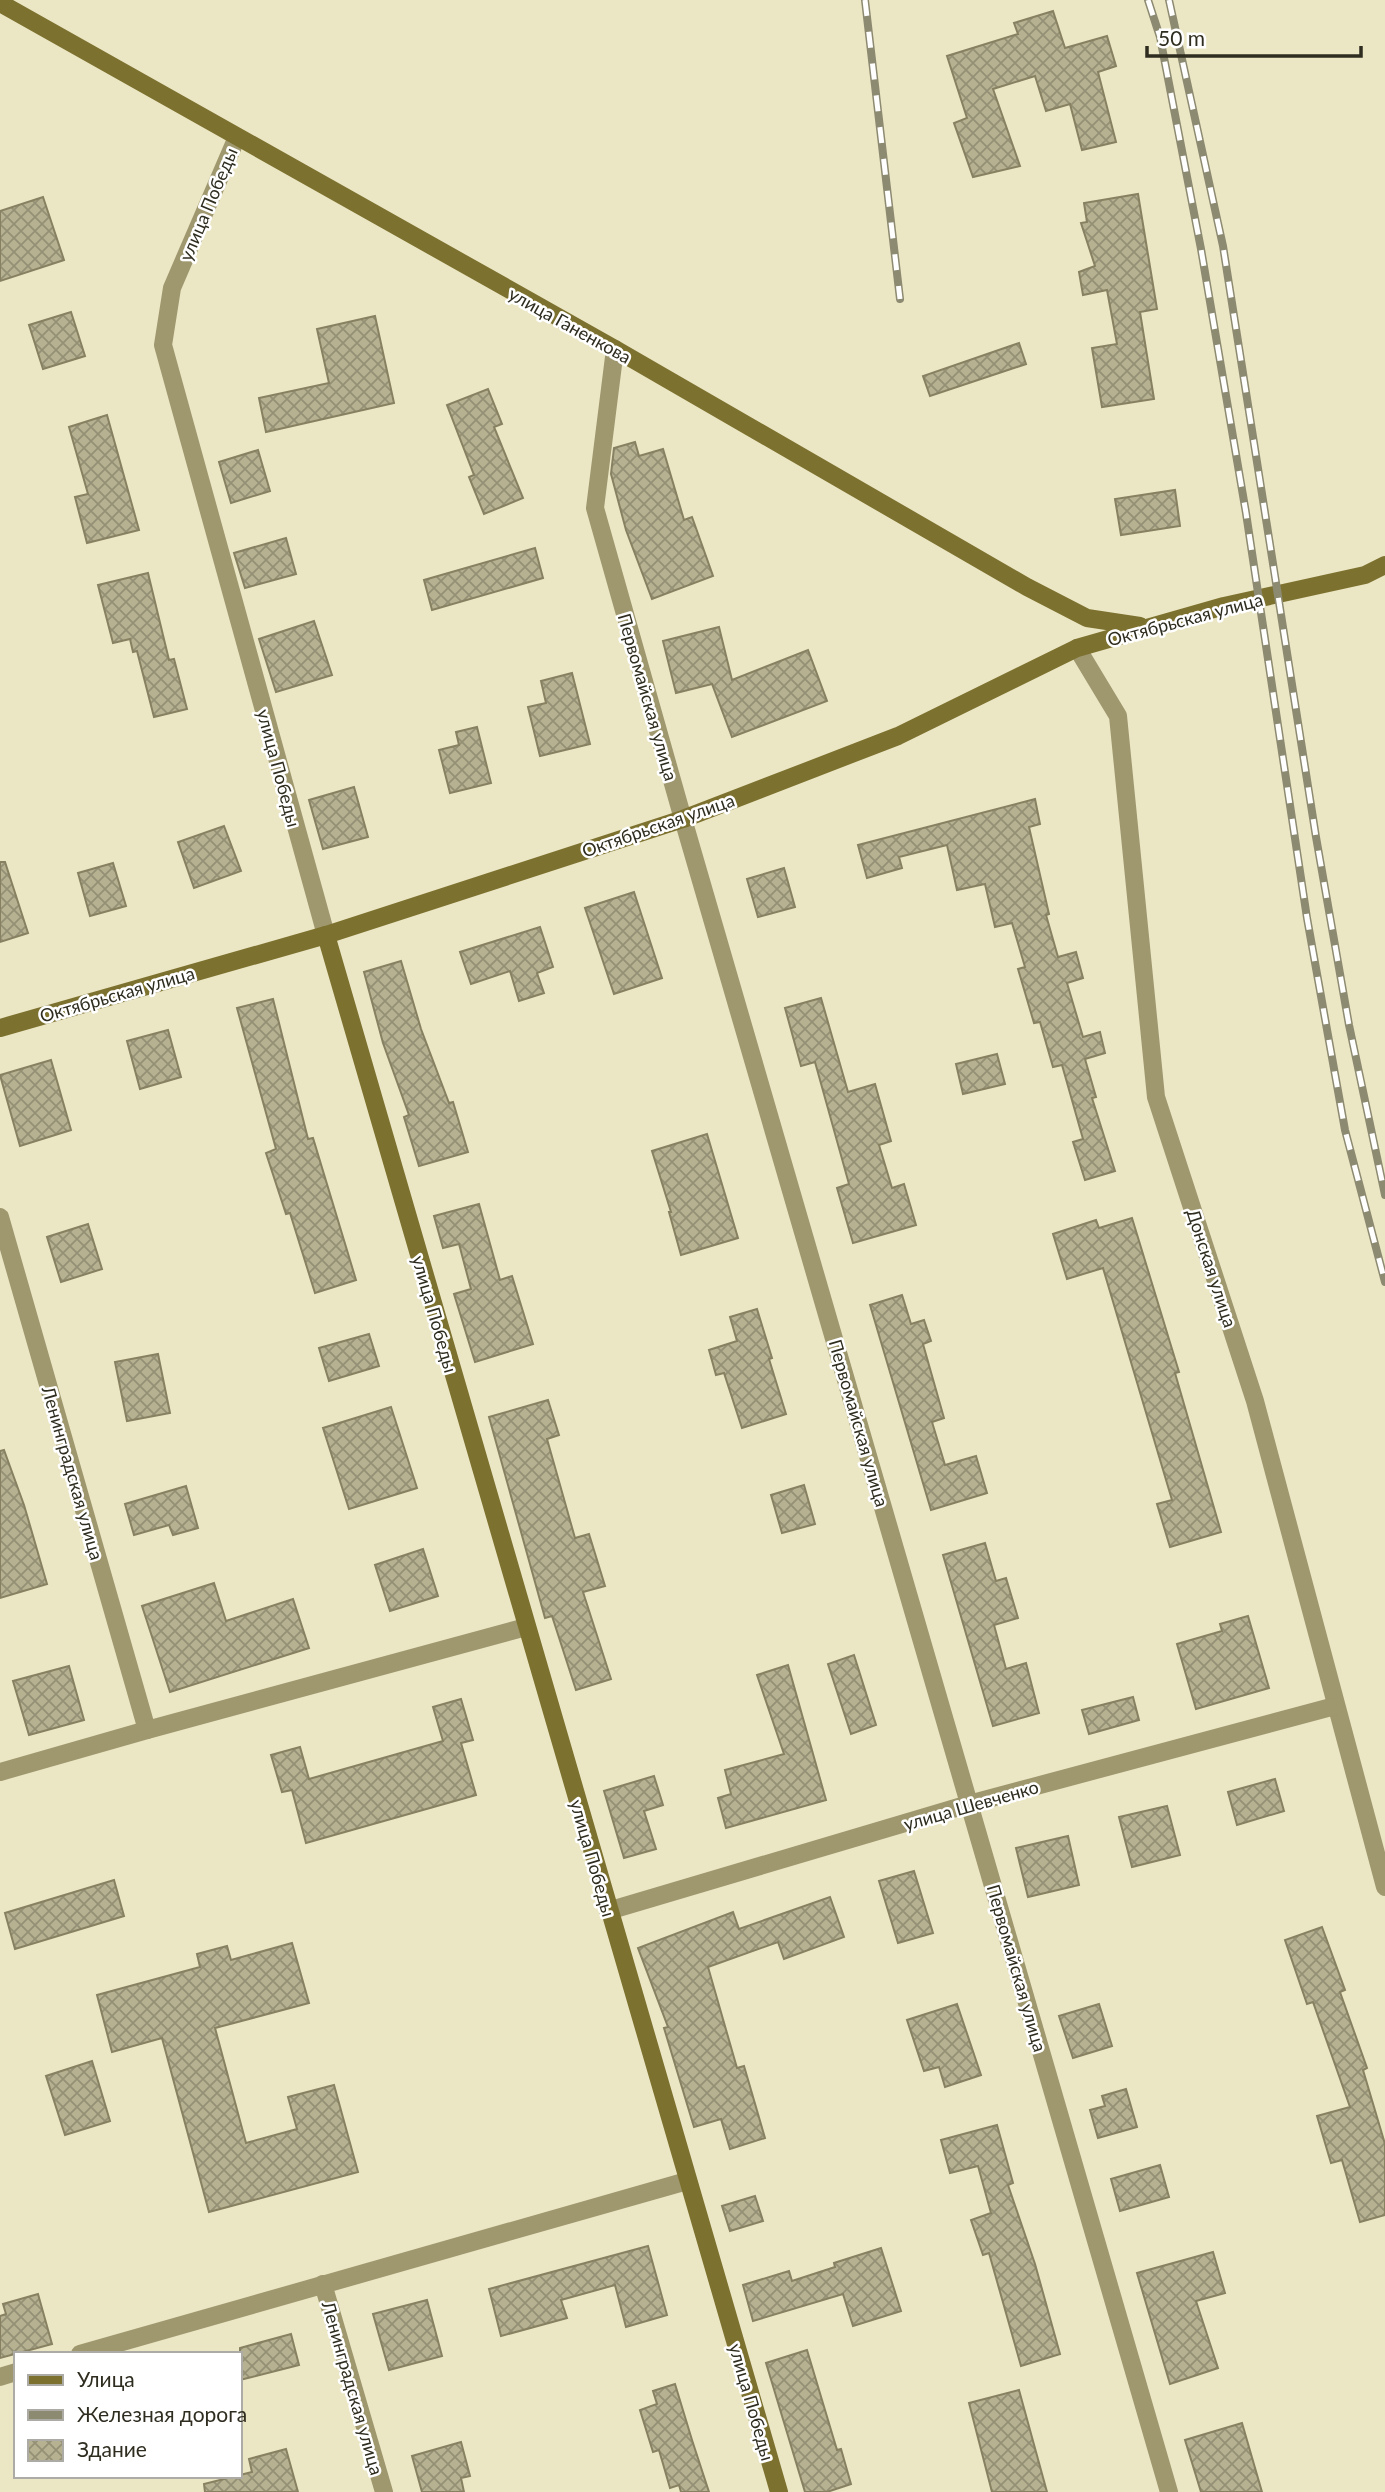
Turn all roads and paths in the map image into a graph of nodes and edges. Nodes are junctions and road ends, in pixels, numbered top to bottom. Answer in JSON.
{"nodes":[{"id":1,"x":0,"y":3,"type":"edge"},
{"id":2,"x":237,"y":137,"type":"junction"},
{"id":3,"x":615,"y":349,"type":"junction"},
{"id":4,"x":1385,"y":565,"type":"edge"},
{"id":5,"x":1147,"y":627,"type":"junction"},
{"id":6,"x":1077,"y":648,"type":"junction"},
{"id":7,"x":682,"y":819,"type":"junction"},
{"id":8,"x":326,"y":935,"type":"junction"},
{"id":9,"x":0,"y":1028,"type":"edge"},
{"id":10,"x":0,"y":1217,"type":"edge"},
{"id":11,"x":526,"y":1627,"type":"junction"},
{"id":12,"x":1335,"y":1706,"type":"junction"},
{"id":13,"x":147,"y":1730,"type":"junction"},
{"id":14,"x":0,"y":1772,"type":"edge"},
{"id":15,"x":969,"y":1804,"type":"junction"},
{"id":16,"x":1385,"y":1887,"type":"edge"},
{"id":17,"x":608,"y":1911,"type":"junction"},
{"id":18,"x":687,"y":2181,"type":"junction"},
{"id":19,"x":323,"y":2284,"type":"junction"},
{"id":20,"x":87,"y":2352,"type":"edge"},
{"id":21,"x":384,"y":2492,"type":"edge"},
{"id":22,"x":779,"y":2492,"type":"edge"},
{"id":23,"x":1169,"y":2492,"type":"edge"}],
"edges":[{"from":1,"to":2,"type":"street","name":"улица Ганенкова"},
{"from":2,"to":3,"type":"street","name":"улица Ганенкова"},
{"from":2,"to":8,"type":"street","name":"улица Победы"},
{"from":3,"to":5,"type":"street","name":"улица Ганенкова"},
{"from":3,"to":7,"type":"street","name":"Первомайская улица"},
{"from":4,"to":5,"type":"street","name":"Октябрьская улица"},
{"from":5,"to":6,"type":"street","name":"Октябрьская улица"},
{"from":6,"to":7,"type":"street","name":"Октябрьская улица"},
{"from":6,"to":12,"type":"street","name":"Донская улица"},
{"from":7,"to":8,"type":"street","name":"Октябрьская улица"},
{"from":7,"to":15,"type":"street","name":"Первомайская улица"},
{"from":8,"to":9,"type":"street","name":"Октябрьская улица"},
{"from":8,"to":11,"type":"street","name":"улица Победы"},
{"from":10,"to":13,"type":"street","name":"Ленинградская улица"},
{"from":11,"to":13,"type":"street"},
{"from":11,"to":17,"type":"street","name":"улица Победы"},
{"from":12,"to":15,"type":"street","name":"улица Шевченко"},
{"from":12,"to":16,"type":"street","name":"Донская улица"},
{"from":13,"to":14,"type":"street"},
{"from":15,"to":17,"type":"street","name":"улица Шевченко"},
{"from":15,"to":23,"type":"street","name":"Первомайская улица"},
{"from":17,"to":18,"type":"street","name":"улица Победы"},
{"from":18,"to":19,"type":"street"},
{"from":18,"to":22,"type":"street","name":"улица Победы"},
{"from":19,"to":20,"type":"street"},
{"from":19,"to":21,"type":"street","name":"Ленинградская улица"}]}
